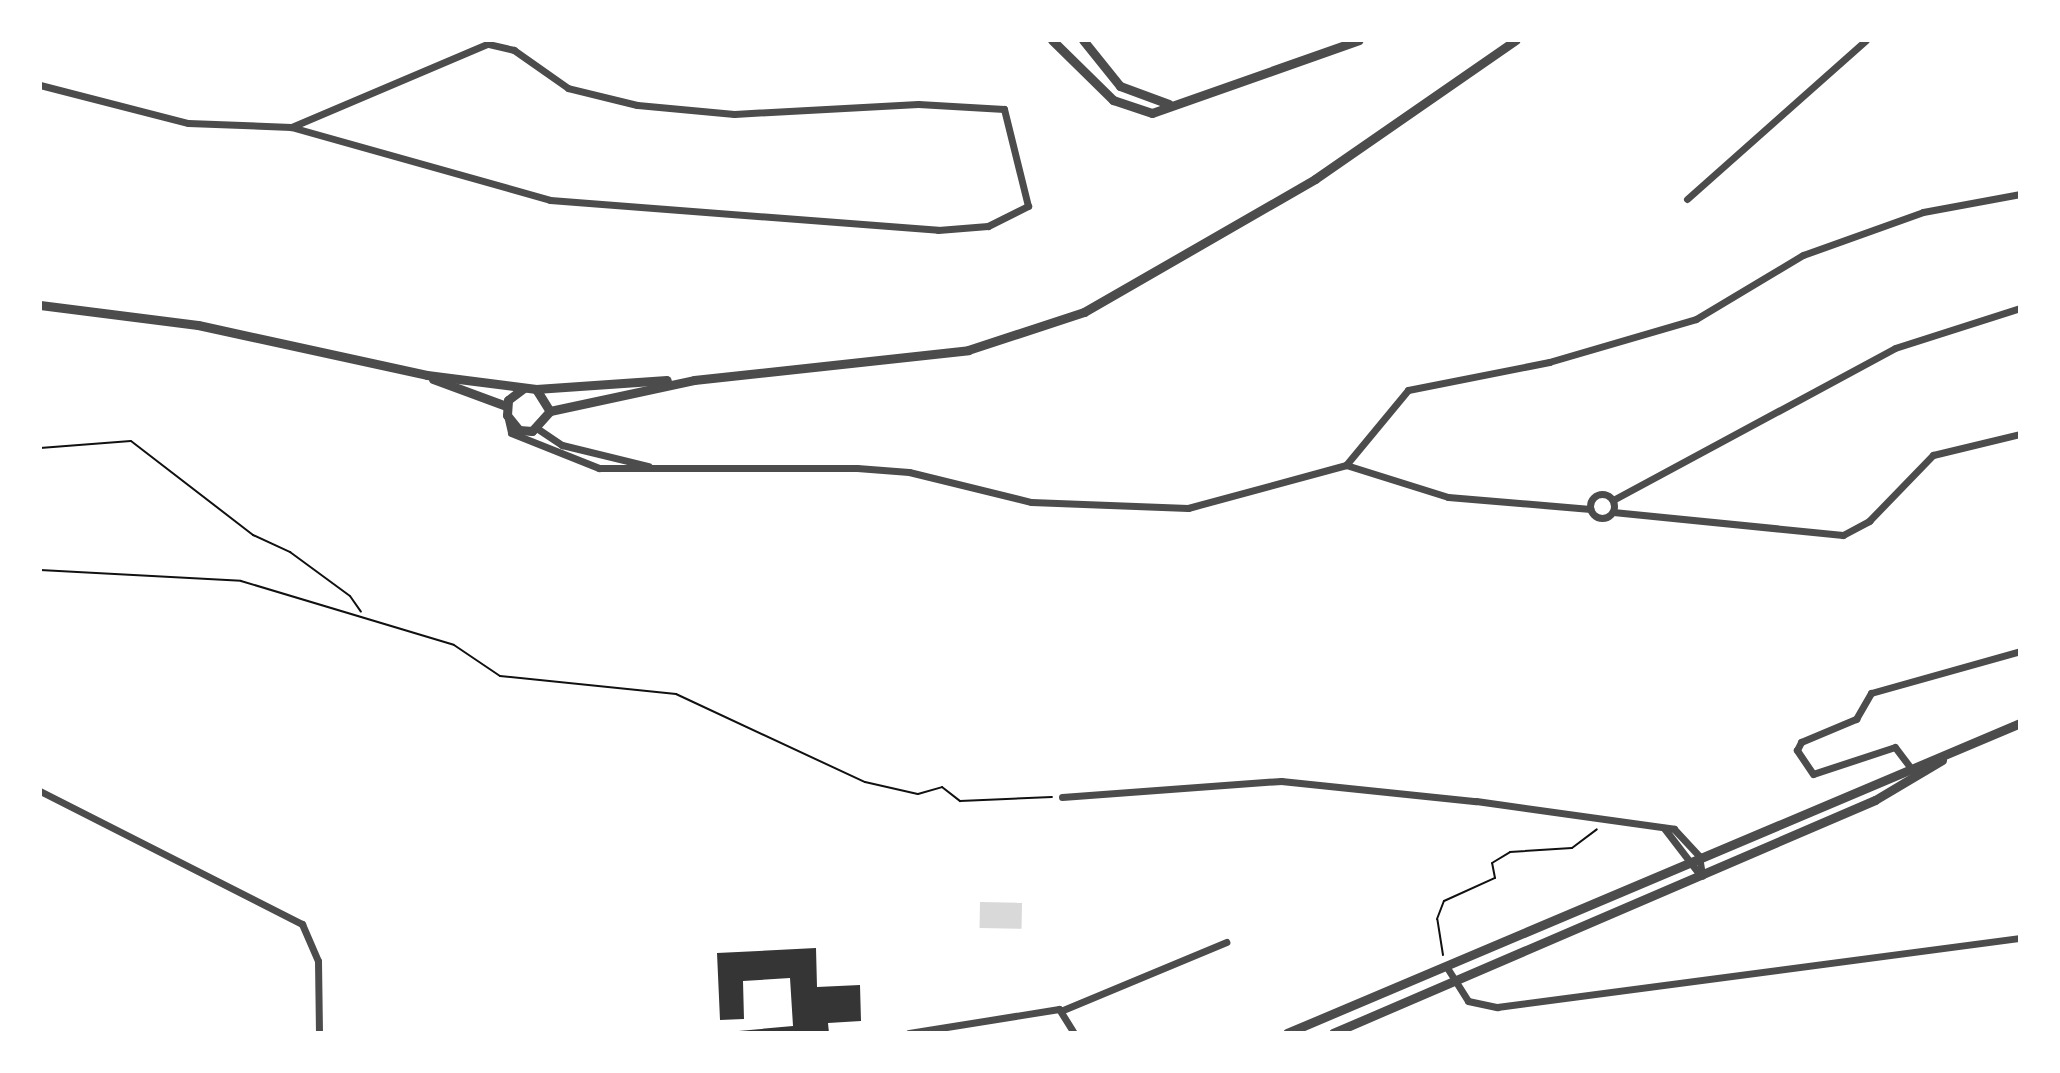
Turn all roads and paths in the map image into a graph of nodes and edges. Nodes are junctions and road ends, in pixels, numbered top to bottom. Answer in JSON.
{"nodes":[{"id":1,"x":1052,"y":40,"type":"edge"},
{"id":2,"x":1359,"y":40,"type":"edge"},
{"id":3,"x":1516,"y":40,"type":"edge"},
{"id":4,"x":1866,"y":40,"type":"edge"},
{"id":5,"x":1084,"y":41,"type":"edge"},
{"id":6,"x":487,"y":42,"type":"edge"},
{"id":7,"x":40,"y":85,"type":"edge"},
{"id":8,"x":1172,"y":104,"type":"junction"},
{"id":9,"x":291,"y":127,"type":"junction"},
{"id":10,"x":2020,"y":194,"type":"edge"},
{"id":11,"x":1687,"y":199,"type":"dead end"},
{"id":12,"x":40,"y":305,"type":"edge"},
{"id":13,"x":2020,"y":308,"type":"edge"},
{"id":14,"x":427,"y":375,"type":"junction"},
{"id":15,"x":694,"y":380,"type":"junction"},
{"id":16,"x":524,"y":388,"type":"junction"},
{"id":17,"x":536,"y":389,"type":"junction"},
{"id":18,"x":506,"y":410,"type":"junction"},
{"id":19,"x":550,"y":411,"type":"junction"},
{"id":20,"x":538,"y":429,"type":"junction"},
{"id":21,"x":2020,"y":434,"type":"edge"},
{"id":22,"x":40,"y":448,"type":"edge"},
{"id":23,"x":1346,"y":465,"type":"junction"},
{"id":24,"x":670,"y":471,"type":"junction"},
{"id":25,"x":1613,"y":500,"type":"junction"},
{"id":26,"x":1590,"y":509,"type":"junction"},
{"id":27,"x":1613,"y":512,"type":"junction"},
{"id":28,"x":40,"y":570,"type":"edge"},
{"id":29,"x":361,"y":612,"type":"junction"},
{"id":30,"x":2020,"y":651,"type":"edge"},
{"id":31,"x":2020,"y":723,"type":"edge"},
{"id":32,"x":1945,"y":758,"type":"junction"},
{"id":33,"x":1910,"y":767,"type":"junction"},
{"id":34,"x":40,"y":791,"type":"edge"},
{"id":35,"x":1062,"y":797,"type":"joint"},
{"id":36,"x":1600,"y":817,"type":"junction"},
{"id":37,"x":1661,"y":826,"type":"junction"},
{"id":38,"x":1699,"y":856,"type":"junction"},
{"id":39,"x":1688,"y":860,"type":"junction"},
{"id":40,"x":1702,"y":877,"type":"junction"},
{"id":41,"x":2020,"y":938,"type":"edge"},
{"id":42,"x":1226,"y":942,"type":"dead end"},
{"id":43,"x":1446,"y":966,"type":"junction"},
{"id":44,"x":1453,"y":982,"type":"junction"},
{"id":45,"x":1063,"y":1010,"type":"junction"},
{"id":46,"x":319,"y":1033,"type":"edge"},
{"id":47,"x":909,"y":1033,"type":"edge"},
{"id":48,"x":1074,"y":1033,"type":"edge"},
{"id":49,"x":1287,"y":1033,"type":"edge"},
{"id":50,"x":1333,"y":1033,"type":"edge"}],
"edges":[{"from":1,"to":8,"type":"street"},
{"from":2,"to":8,"type":"street"},
{"from":3,"to":15,"type":"street"},
{"from":4,"to":11,"type":"street"},
{"from":5,"to":8,"type":"street"},
{"from":6,"to":9,"type":"street"},
{"from":6,"to":9,"type":"street"},
{"from":7,"to":9,"type":"street"},
{"from":10,"to":23,"type":"street"},
{"from":12,"to":14,"type":"street"},
{"from":13,"to":25,"type":"street"},
{"from":14,"to":16,"type":"street"},
{"from":14,"to":18,"type":"street"},
{"from":15,"to":17,"type":"street"},
{"from":15,"to":19,"type":"street"},
{"from":16,"to":17,"type":"street"},
{"from":16,"to":18,"type":"street"},
{"from":17,"to":19,"type":"street"},
{"from":18,"to":20,"type":"street"},
{"from":18,"to":24,"type":"street"},
{"from":19,"to":20,"type":"street"},
{"from":20,"to":24,"type":"street"},
{"from":21,"to":27,"type":"street"},
{"from":22,"to":29,"type":"path"},
{"from":23,"to":24,"type":"street"},
{"from":23,"to":26,"type":"street"},
{"from":25,"to":26,"type":"street"},
{"from":25,"to":27,"type":"street"},
{"from":26,"to":27,"type":"street"},
{"from":28,"to":29,"type":"path"},
{"from":29,"to":35,"type":"path"},
{"from":30,"to":33,"type":"street"},
{"from":31,"to":32,"type":"street"},
{"from":32,"to":33,"type":"street"},
{"from":32,"to":40,"type":"street"},
{"from":33,"to":38,"type":"street"},
{"from":34,"to":46,"type":"street"},
{"from":35,"to":36,"type":"street"},
{"from":36,"to":37,"type":"street"},
{"from":36,"to":43,"type":"path"},
{"from":37,"to":38,"type":"street"},
{"from":37,"to":39,"type":"street"},
{"from":38,"to":39,"type":"street"},
{"from":38,"to":40,"type":"street"},
{"from":39,"to":40,"type":"street"},
{"from":39,"to":43,"type":"street"},
{"from":40,"to":44,"type":"street"},
{"from":41,"to":44,"type":"street"},
{"from":42,"to":45,"type":"street"},
{"from":43,"to":44,"type":"street"},
{"from":43,"to":49,"type":"street"},
{"from":44,"to":50,"type":"street"},
{"from":45,"to":47,"type":"street"},
{"from":45,"to":48,"type":"street"}]}
